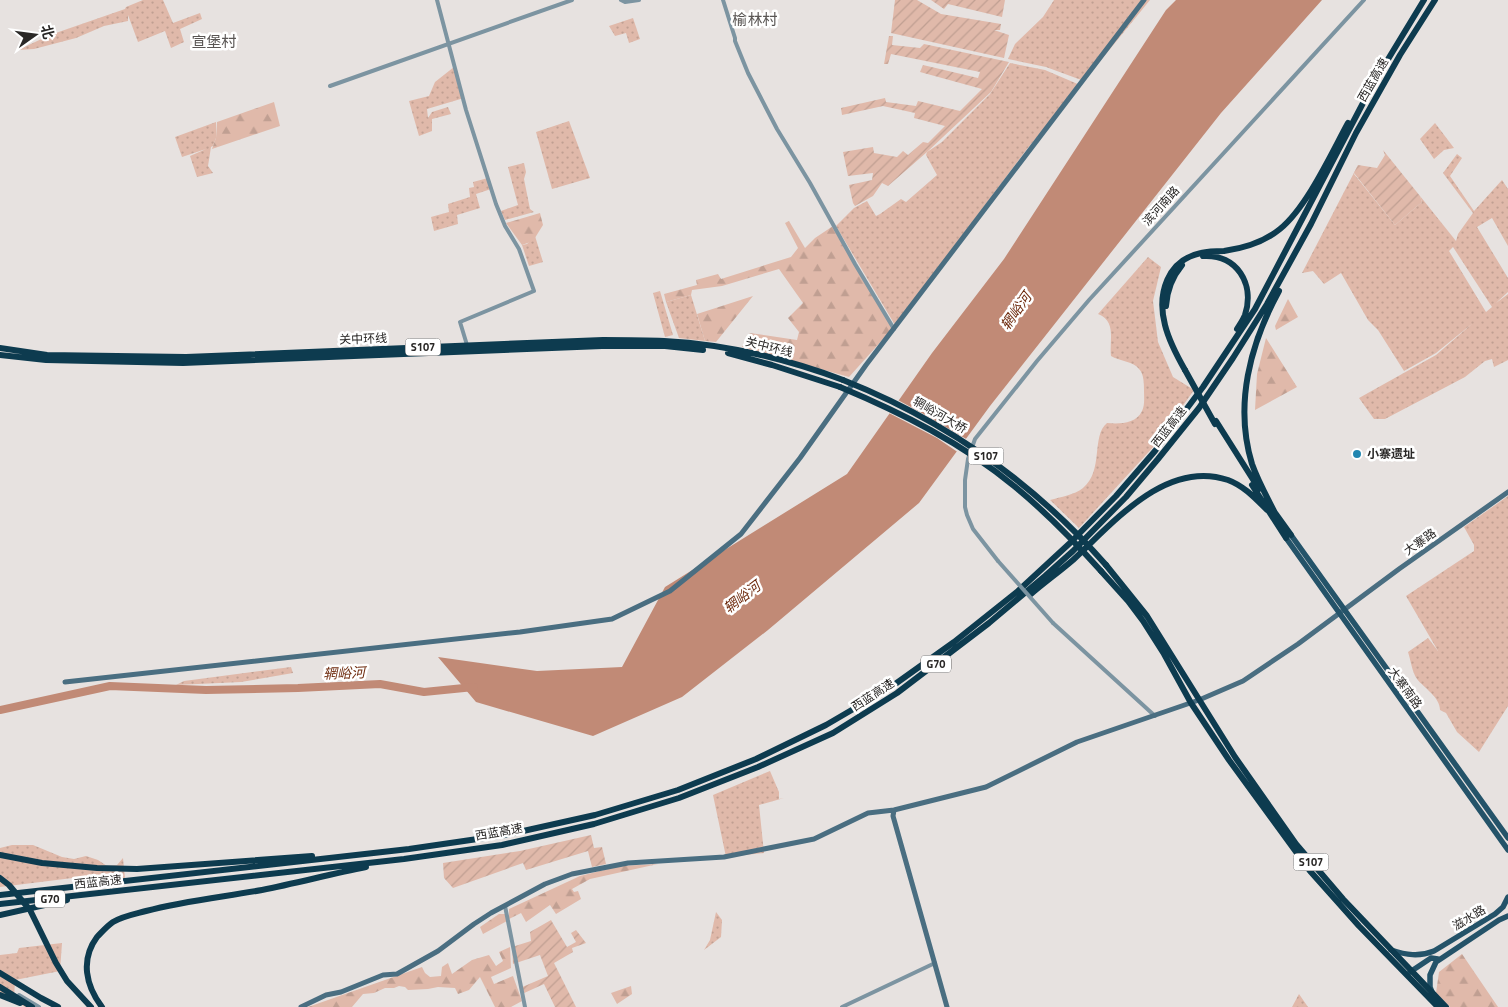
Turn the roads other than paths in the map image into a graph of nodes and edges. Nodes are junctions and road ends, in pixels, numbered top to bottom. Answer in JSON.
{"nodes":[{"id":1,"x":437,"y":0,"type":"edge"},
{"id":2,"x":572,"y":0,"type":"edge"},
{"id":3,"x":621,"y":0,"type":"edge"},
{"id":4,"x":639,"y":0,"type":"edge"},
{"id":5,"x":723,"y":0,"type":"edge"},
{"id":6,"x":1144,"y":0,"type":"edge"},
{"id":7,"x":1364,"y":0,"type":"edge"},
{"id":8,"x":1424,"y":0,"type":"edge"},
{"id":9,"x":1435,"y":0,"type":"edge"},
{"id":10,"x":447,"y":42,"type":"junction"},
{"id":11,"x":1373,"y":84,"type":"junction"},
{"id":12,"x":330,"y":86,"type":"dead end"},
{"id":13,"x":1311,"y":224,"type":"junction"},
{"id":14,"x":894,"y":329,"type":"junction"},
{"id":15,"x":467,"y":346,"type":"junction"},
{"id":16,"x":0,"y":348,"type":"edge"},
{"id":17,"x":0,"y":354,"type":"edge"},
{"id":18,"x":1186,"y":369,"type":"junction"},
{"id":19,"x":1214,"y":371,"type":"junction"},
{"id":20,"x":841,"y":383,"type":"junction"},
{"id":21,"x":1215,"y":422,"type":"junction"},
{"id":22,"x":1508,"y":492,"type":"edge"},
{"id":23,"x":1267,"y":510,"type":"junction"},
{"id":24,"x":1275,"y":513,"type":"junction"},
{"id":25,"x":1289,"y":536,"type":"junction"},
{"id":26,"x":1104,"y":568,"type":"junction"},
{"id":27,"x":1341,"y":611,"type":"junction"},
{"id":28,"x":989,"y":623,"type":"junction"},
{"id":29,"x":65,"y":682,"type":"dead end"},
{"id":30,"x":1199,"y":700,"type":"junction"},
{"id":31,"x":1191,"y":703,"type":"junction"},
{"id":32,"x":1155,"y":716,"type":"junction"},
{"id":33,"x":894,"y":810,"type":"junction"},
{"id":34,"x":1508,"y":838,"type":"edge"},
{"id":35,"x":409,"y":849,"type":"junction"},
{"id":36,"x":1508,"y":850,"type":"edge"},
{"id":37,"x":0,"y":855,"type":"edge"},
{"id":38,"x":404,"y":859,"type":"junction"},
{"id":39,"x":0,"y":878,"type":"edge"},
{"id":40,"x":100,"y":893,"type":"junction"},
{"id":41,"x":0,"y":895,"type":"edge"},
{"id":42,"x":1508,"y":897,"type":"edge"},
{"id":43,"x":0,"y":904,"type":"edge"},
{"id":44,"x":505,"y":906,"type":"junction"},
{"id":45,"x":0,"y":915,"type":"edge"},
{"id":46,"x":1508,"y":916,"type":"edge"},
{"id":47,"x":1391,"y":950,"type":"junction"},
{"id":48,"x":1434,"y":951,"type":"junction"},
{"id":49,"x":1431,"y":958,"type":"junction"},
{"id":50,"x":1438,"y":959,"type":"junction"},
{"id":51,"x":935,"y":963,"type":"junction"},
{"id":52,"x":0,"y":973,"type":"edge"},
{"id":53,"x":1409,"y":973,"type":"junction"},
{"id":54,"x":0,"y":986,"type":"edge"},
{"id":55,"x":1433,"y":993,"type":"junction"},
{"id":56,"x":0,"y":995,"type":"edge"},
{"id":57,"x":31,"y":1007,"type":"edge"},
{"id":58,"x":39,"y":1007,"type":"edge"},
{"id":59,"x":58,"y":1007,"type":"edge"},
{"id":60,"x":90,"y":1007,"type":"edge"},
{"id":61,"x":102,"y":1007,"type":"edge"},
{"id":62,"x":301,"y":1007,"type":"edge"},
{"id":63,"x":525,"y":1007,"type":"edge"},
{"id":64,"x":842,"y":1007,"type":"edge"},
{"id":65,"x":947,"y":1007,"type":"edge"},
{"id":66,"x":1438,"y":1007,"type":"edge"},
{"id":67,"x":1446,"y":1007,"type":"edge"}],
"edges":[{"from":1,"to":10,"type":"street"},
{"from":2,"to":10,"type":"street"},
{"from":3,"to":4,"type":"street"},
{"from":5,"to":14,"type":"street"},
{"from":6,"to":14,"type":"street"},
{"from":7,"to":32,"type":"street","name":"滨河南路","bridge":true},
{"from":8,"to":11,"type":"highway","name":"西蓝高速","number":"G70"},
{"from":9,"to":13,"type":"highway","name":"西蓝高速","number":"G70"},
{"from":10,"to":12,"type":"street"},
{"from":10,"to":15,"type":"street"},
{"from":11,"to":18,"type":"highway"},
{"from":11,"to":19,"type":"highway","name":"西蓝高速","number":"G70"},
{"from":13,"to":24,"type":"highway"},
{"from":13,"to":28,"type":"highway","name":"西蓝高速","number":"G70"},
{"from":14,"to":29,"type":"street"},
{"from":15,"to":16,"type":"highway","name":"关中环线","number":"S107"},
{"from":15,"to":20,"type":"highway","name":"关中环线","number":"S107"},
{"from":17,"to":20,"type":"highway","name":"关中环线","number":"S107"},
{"from":18,"to":19,"type":"highway"},
{"from":18,"to":21,"type":"highway","bridge":true},
{"from":19,"to":35,"type":"highway","name":"西蓝高速","number":"G70"},
{"from":20,"to":26,"type":"highway","name":"辋峪河大桥","number":"S107","bridge":true},
{"from":21,"to":23,"type":"highway"},
{"from":21,"to":24,"type":"highway"},
{"from":22,"to":27,"type":"street","name":"大寨路"},
{"from":23,"to":25,"type":"highway"},
{"from":23,"to":28,"type":"highway"},
{"from":24,"to":25,"type":"highway"},
{"from":25,"to":27,"type":"main road","name":"大寨南路"},
{"from":26,"to":30,"type":"highway","number":"S107"},
{"from":26,"to":31,"type":"highway","number":"S107"},
{"from":27,"to":30,"type":"street","name":"大寨路"},
{"from":27,"to":34,"type":"main road","name":"大寨南路"},
{"from":27,"to":36,"type":"main road","name":"大寨南路"},
{"from":28,"to":38,"type":"highway","name":"西蓝高速","number":"G70"},
{"from":30,"to":31,"type":"street","name":"大寨路"},
{"from":30,"to":47,"type":"highway","number":"S107"},
{"from":31,"to":32,"type":"street","name":"大寨路"},
{"from":31,"to":53,"type":"highway","number":"S107"},
{"from":32,"to":33,"type":"street","name":"大寨路"},
{"from":33,"to":44,"type":"street","name":"大寨路"},
{"from":33,"to":51,"type":"street"},
{"from":35,"to":37,"type":"highway"},
{"from":35,"to":41,"type":"highway","name":"西蓝高速","number":"G70"},
{"from":38,"to":40,"type":"highway","name":"西蓝高速","number":"G70"},
{"from":38,"to":61,"type":"highway"},
{"from":39,"to":60,"type":"highway","bridge":true},
{"from":40,"to":43,"type":"highway","name":"西蓝高速","number":"G70"},
{"from":40,"to":45,"type":"highway"},
{"from":42,"to":48,"type":"main road","name":"滋水路"},
{"from":44,"to":62,"type":"street","name":"大寨路"},
{"from":44,"to":63,"type":"street"},
{"from":46,"to":50,"type":"main road","name":"滋水路"},
{"from":47,"to":48,"type":"main road"},
{"from":47,"to":53,"type":"highway","number":"S107"},
{"from":48,"to":49,"type":"main road"},
{"from":49,"to":50,"type":"main road"},
{"from":49,"to":53,"type":"main road"},
{"from":50,"to":55,"type":"main road"},
{"from":51,"to":64,"type":"street"},
{"from":51,"to":65,"type":"street"},
{"from":52,"to":59,"type":"highway"},
{"from":53,"to":55,"type":"highway","number":"S107"},
{"from":53,"to":66,"type":"highway","number":"S107"},
{"from":54,"to":57,"type":"highway"},
{"from":54,"to":58,"type":"street"},
{"from":55,"to":67,"type":"highway","number":"S107"},
{"from":56,"to":57,"type":"highway"}]}
